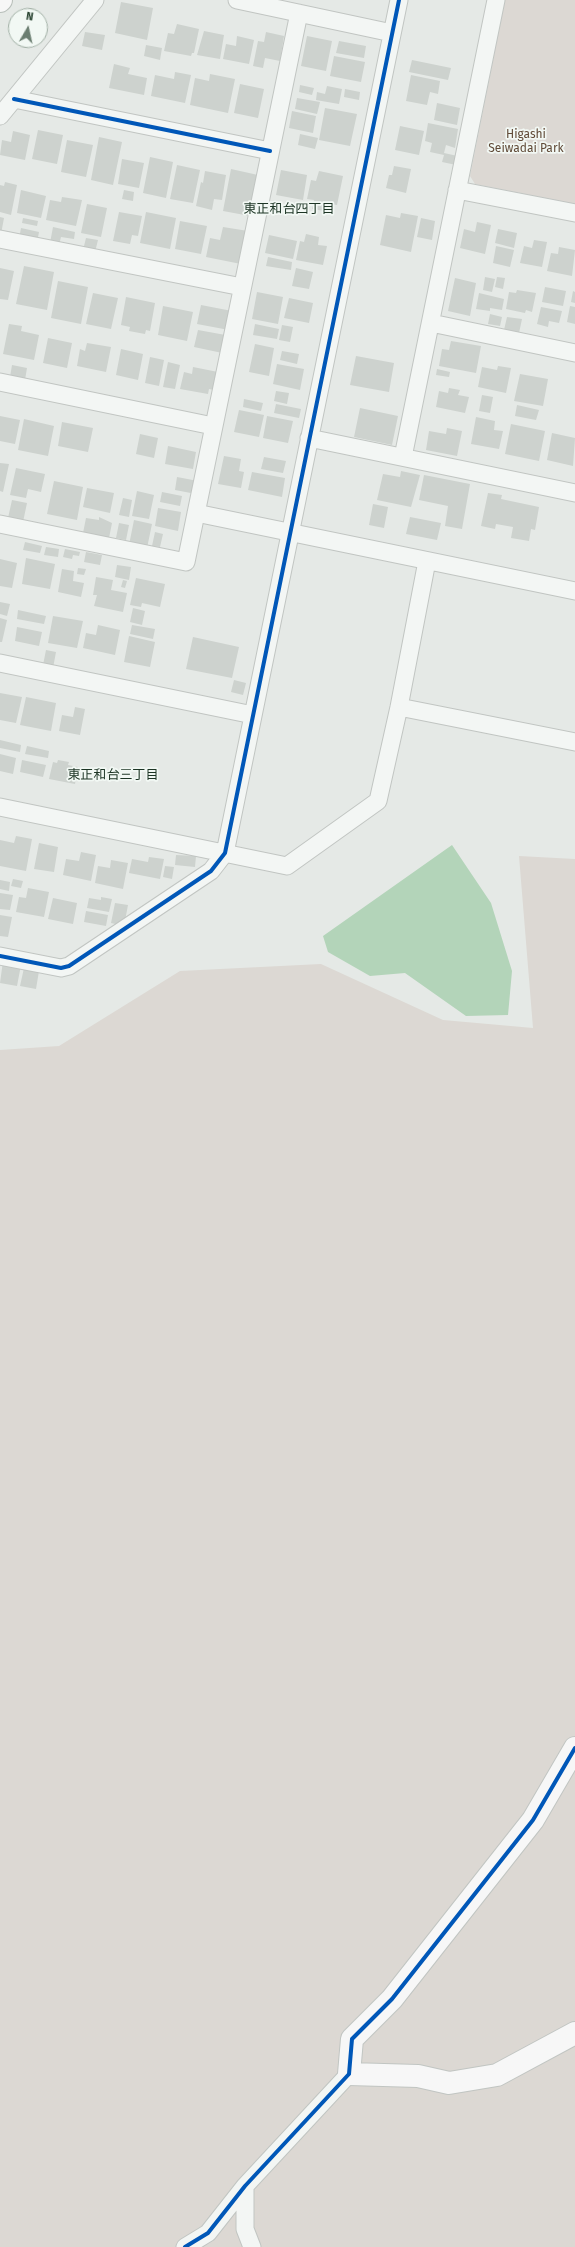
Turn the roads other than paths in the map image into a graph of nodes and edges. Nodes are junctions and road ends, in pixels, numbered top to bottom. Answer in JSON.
{"nodes":[{"id":1,"x":95,"y":0,"type":"edge"},
{"id":2,"x":237,"y":0,"type":"edge"},
{"id":3,"x":399,"y":0,"type":"edge"},
{"id":4,"x":496,"y":0,"type":"edge"},
{"id":5,"x":299,"y":13,"type":"junction"},
{"id":6,"x":392,"y":32,"type":"junction"},
{"id":7,"x":14,"y":99,"type":"junction"},
{"id":8,"x":0,"y":116,"type":"edge"},
{"id":9,"x":270,"y":151,"type":"junction"},
{"id":10,"x":457,"y":190,"type":"junction"},
{"id":11,"x":575,"y":214,"type":"edge"},
{"id":12,"x":0,"y":239,"type":"edge"},
{"id":13,"x":242,"y":287,"type":"junction"},
{"id":14,"x":431,"y":323,"type":"junction"},
{"id":15,"x":575,"y":353,"type":"edge"},
{"id":16,"x":0,"y":382,"type":"edge"},
{"id":17,"x":213,"y":426,"type":"junction"},
{"id":18,"x":309,"y":438,"type":"junction"},
{"id":19,"x":403,"y":457,"type":"junction"},
{"id":20,"x":575,"y":493,"type":"edge"},
{"id":21,"x":196,"y":513,"type":"junction"},
{"id":22,"x":0,"y":524,"type":"edge"},
{"id":23,"x":290,"y":533,"type":"junction"},
{"id":24,"x":428,"y":561,"type":"junction"},
{"id":25,"x":575,"y":591,"type":"edge"},
{"id":26,"x":0,"y":663,"type":"edge"},
{"id":27,"x":399,"y":707,"type":"junction"},
{"id":28,"x":253,"y":715,"type":"junction"},
{"id":29,"x":575,"y":742,"type":"edge"},
{"id":30,"x":0,"y":807,"type":"edge"},
{"id":31,"x":225,"y":853,"type":"junction"},
{"id":32,"x":0,"y":956,"type":"edge"},
{"id":33,"x":575,"y":1748,"type":"edge"},
{"id":34,"x":575,"y":2034,"type":"edge"},
{"id":35,"x":350,"y":2074,"type":"junction"},
{"id":36,"x":246,"y":2186,"type":"junction"},
{"id":37,"x":186,"y":2247,"type":"edge"},
{"id":38,"x":252,"y":2247,"type":"edge"}],
"edges":[{"from":1,"to":7,"type":"street"},
{"from":2,"to":5,"type":"street"},
{"from":3,"to":6,"type":"street"},
{"from":4,"to":10,"type":"street"},
{"from":5,"to":6,"type":"street"},
{"from":5,"to":9,"type":"street"},
{"from":6,"to":18,"type":"street"},
{"from":7,"to":8,"type":"street"},
{"from":7,"to":9,"type":"street"},
{"from":9,"to":13,"type":"street"},
{"from":10,"to":11,"type":"street"},
{"from":10,"to":14,"type":"street"},
{"from":12,"to":13,"type":"street"},
{"from":13,"to":17,"type":"street"},
{"from":14,"to":15,"type":"street"},
{"from":14,"to":19,"type":"street"},
{"from":16,"to":17,"type":"street"},
{"from":17,"to":21,"type":"street"},
{"from":18,"to":19,"type":"street"},
{"from":18,"to":23,"type":"street"},
{"from":19,"to":20,"type":"street"},
{"from":21,"to":22,"type":"street"},
{"from":21,"to":23,"type":"street"},
{"from":23,"to":24,"type":"street"},
{"from":23,"to":28,"type":"street"},
{"from":24,"to":25,"type":"street"},
{"from":24,"to":27,"type":"street"},
{"from":26,"to":28,"type":"street"},
{"from":27,"to":29,"type":"street"},
{"from":27,"to":31,"type":"street"},
{"from":28,"to":31,"type":"street"},
{"from":30,"to":31,"type":"street"},
{"from":31,"to":32,"type":"street"},
{"from":33,"to":35,"type":"street"},
{"from":34,"to":35,"type":"street"},
{"from":35,"to":36,"type":"street"},
{"from":36,"to":37,"type":"street"},
{"from":36,"to":38,"type":"street"}]}
